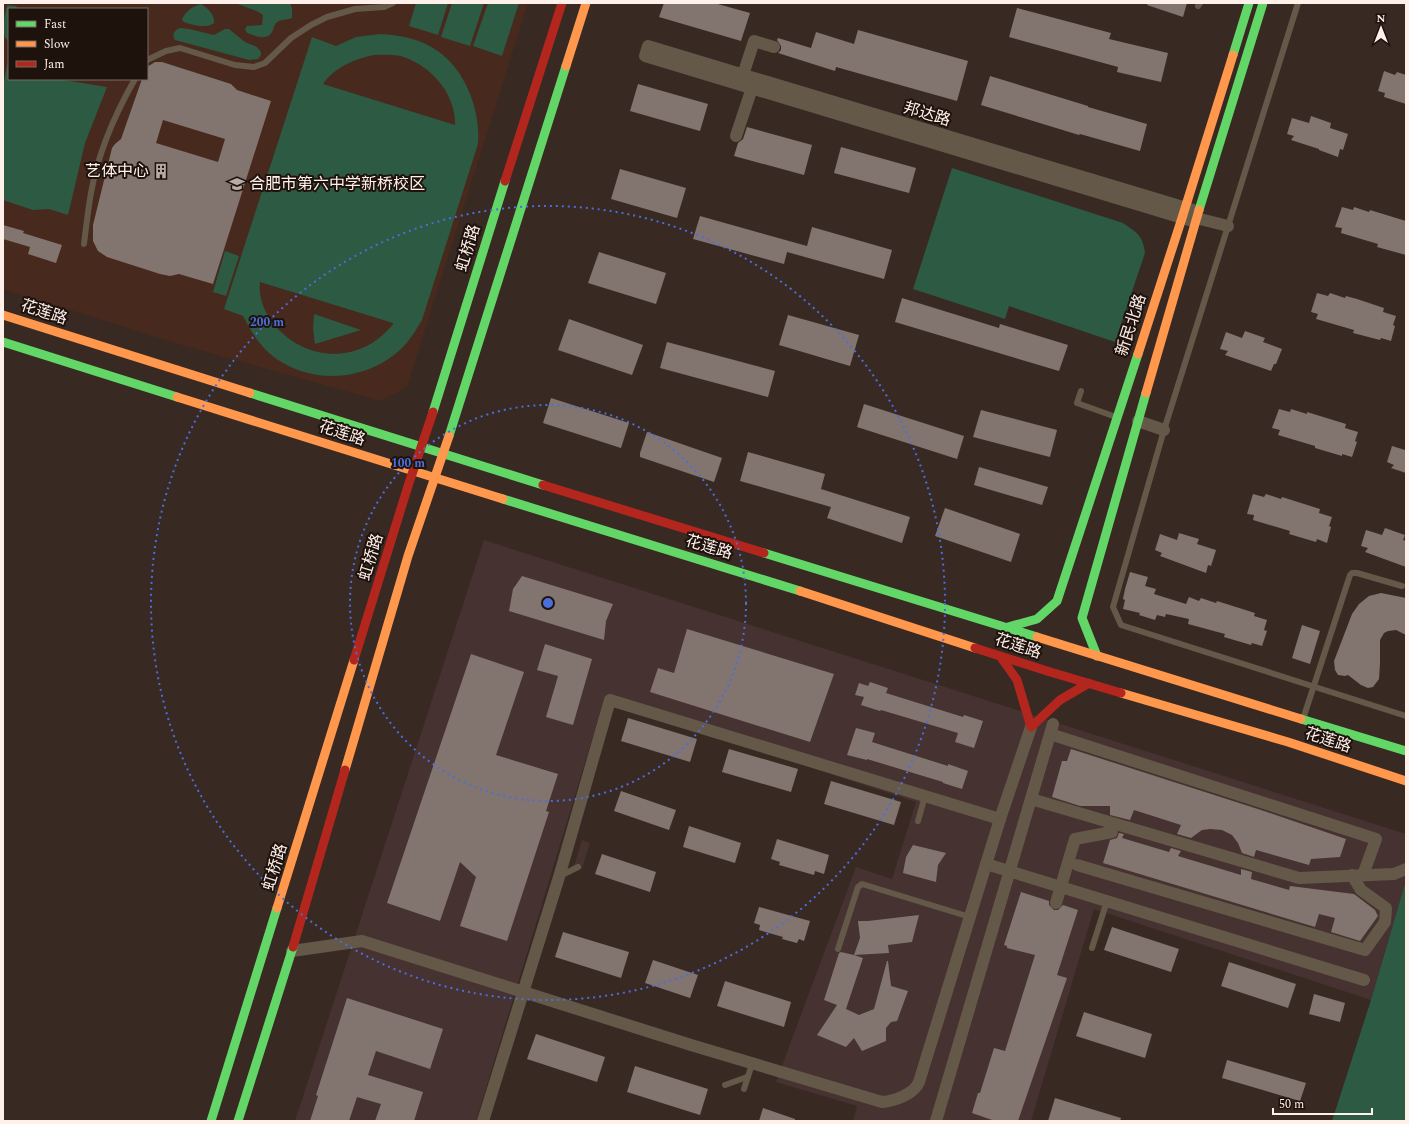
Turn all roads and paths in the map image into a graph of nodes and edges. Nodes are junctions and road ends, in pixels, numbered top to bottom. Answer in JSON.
{"nodes":[{"id":1,"x":393,"y":3,"type":"edge"},
{"id":2,"x":562,"y":3,"type":"edge"},
{"id":3,"x":586,"y":3,"type":"edge"},
{"id":4,"x":1249,"y":3,"type":"edge"},
{"id":5,"x":1263,"y":3,"type":"edge"},
{"id":6,"x":1298,"y":3,"type":"edge"},
{"id":7,"x":774,"y":47,"type":"dead end"},
{"id":8,"x":148,"y":60,"type":"edge"},
{"id":9,"x":743,"y":75,"type":"junction"},
{"id":10,"x":134,"y":80,"type":"edge"},
{"id":11,"x":752,"y":88,"type":"junction"},
{"id":12,"x":736,"y":136,"type":"dead end"},
{"id":13,"x":1183,"y":213,"type":"junction"},
{"id":14,"x":1196,"y":217,"type":"junction"},
{"id":15,"x":1228,"y":226,"type":"junction"},
{"id":16,"x":84,"y":244,"type":"dead end"},
{"id":17,"x":3,"y":315,"type":"edge"},
{"id":18,"x":3,"y":342,"type":"edge"},
{"id":19,"x":457,"y":372,"type":"junction"},
{"id":20,"x":1081,"y":391,"type":"dead end"},
{"id":21,"x":1117,"y":417,"type":"junction"},
{"id":22,"x":1138,"y":421,"type":"junction"},
{"id":23,"x":1164,"y":430,"type":"junction"},
{"id":24,"x":422,"y":447,"type":"junction"},
{"id":25,"x":443,"y":454,"type":"junction"},
{"id":26,"x":413,"y":471,"type":"junction"},
{"id":27,"x":434,"y":478,"type":"junction"},
{"id":28,"x":522,"y":485,"type":"junction"},
{"id":29,"x":516,"y":504,"type":"junction"},
{"id":30,"x":399,"y":552,"type":"junction"},
{"id":31,"x":1402,"y":586,"type":"dead end"},
{"id":32,"x":1008,"y":628,"type":"junction"},
{"id":33,"x":1000,"y":656,"type":"junction"},
{"id":34,"x":1097,"y":656,"type":"junction"},
{"id":35,"x":1089,"y":683,"type":"junction"},
{"id":36,"x":1313,"y":686,"type":"junction"},
{"id":37,"x":1406,"y":716,"type":"edge"},
{"id":38,"x":1303,"y":719,"type":"junction"},
{"id":39,"x":1031,"y":727,"type":"junction"},
{"id":40,"x":1406,"y":751,"type":"edge"},
{"id":41,"x":1406,"y":781,"type":"edge"},
{"id":42,"x":925,"y":796,"type":"junction"},
{"id":43,"x":1031,"y":798,"type":"junction"},
{"id":44,"x":1000,"y":819,"type":"junction"},
{"id":45,"x":918,"y":820,"type":"dead end"},
{"id":46,"x":1112,"y":832,"type":"dead end"},
{"id":47,"x":986,"y":864,"type":"junction"},
{"id":48,"x":1077,"y":864,"type":"dead end"},
{"id":49,"x":578,"y":867,"type":"dead end"},
{"id":50,"x":1406,"y":869,"type":"edge"},
{"id":51,"x":1010,"y":872,"type":"junction"},
{"id":52,"x":1358,"y":875,"type":"junction"},
{"id":53,"x":559,"y":877,"type":"junction"},
{"id":54,"x":1107,"y":902,"type":"junction"},
{"id":55,"x":1056,"y":903,"type":"dead end"},
{"id":56,"x":970,"y":917,"type":"junction"},
{"id":57,"x":838,"y":948,"type":"dead end"},
{"id":58,"x":1092,"y":948,"type":"dead end"},
{"id":59,"x":292,"y":950,"type":"junction"},
{"id":60,"x":1364,"y":980,"type":"dead end"},
{"id":61,"x":523,"y":992,"type":"junction"},
{"id":62,"x":752,"y":1064,"type":"junction"},
{"id":63,"x":747,"y":1076,"type":"junction"},
{"id":64,"x":725,"y":1085,"type":"dead end"},
{"id":65,"x":744,"y":1090,"type":"dead end"},
{"id":66,"x":211,"y":1121,"type":"edge"},
{"id":67,"x":238,"y":1121,"type":"edge"},
{"id":68,"x":484,"y":1121,"type":"edge"},
{"id":69,"x":936,"y":1121,"type":"edge"}],
"edges":[{"from":1,"to":8,"type":"lane"},
{"from":2,"to":19,"type":"main road","name":"虹桥路"},
{"from":3,"to":19,"type":"main road","name":"虹桥路"},
{"from":4,"to":13,"type":"main road","name":"新民北路"},
{"from":5,"to":14,"type":"main road","name":"新民北路"},
{"from":6,"to":15,"type":"lane"},
{"from":7,"to":9,"type":"street"},
{"from":9,"to":11,"type":"street","name":"邦达路"},
{"from":9,"to":13,"type":"street","name":"邦达路"},
{"from":10,"to":16,"type":"lane"},
{"from":11,"to":12,"type":"street"},
{"from":11,"to":13,"type":"street","name":"邦达路"},
{"from":13,"to":14,"type":"street","name":"邦达路"},
{"from":13,"to":21,"type":"main road","name":"新民北路"},
{"from":14,"to":15,"type":"street","name":"邦达路"},
{"from":14,"to":22,"type":"main road","name":"新民北路"},
{"from":15,"to":23,"type":"lane"},
{"from":17,"to":24,"type":"main road","name":"花莲路"},
{"from":18,"to":26,"type":"main road","name":"花莲路"},
{"from":19,"to":24,"type":"main road","name":"虹桥路"},
{"from":19,"to":25,"type":"main road","name":"虹桥路"},
{"from":20,"to":21,"type":"lane"},
{"from":21,"to":32,"type":"main road","name":"新民北路"},
{"from":22,"to":23,"type":"street"},
{"from":22,"to":34,"type":"main road","name":"新民北路"},
{"from":23,"to":36,"type":"lane"},
{"from":24,"to":25,"type":"main road","name":"花莲路"},
{"from":24,"to":26,"type":"main road","name":"虹桥路"},
{"from":25,"to":27,"type":"main road","name":"虹桥路"},
{"from":25,"to":28,"type":"main road","name":"花莲路"},
{"from":26,"to":27,"type":"main road","name":"花莲路"},
{"from":26,"to":30,"type":"main road","name":"虹桥路"},
{"from":27,"to":29,"type":"main road","name":"花莲路"},
{"from":27,"to":30,"type":"main road","name":"虹桥路"},
{"from":28,"to":29,"type":"main road"},
{"from":28,"to":32,"type":"main road","name":"花莲路"},
{"from":29,"to":33,"type":"main road","name":"花莲路"},
{"from":30,"to":59,"type":"main road","name":"虹桥路"},
{"from":30,"to":66,"type":"main road","name":"虹桥路"},
{"from":31,"to":36,"type":"lane"},
{"from":32,"to":34,"type":"main road","name":"花莲路"},
{"from":33,"to":35,"type":"main road","name":"花莲路"},
{"from":33,"to":39,"type":"main road"},
{"from":34,"to":38,"type":"main road","name":"花莲路"},
{"from":35,"to":39,"type":"main road"},
{"from":35,"to":41,"type":"main road","name":"花莲路"},
{"from":36,"to":37,"type":"lane"},
{"from":36,"to":38,"type":"lane"},
{"from":38,"to":40,"type":"main road","name":"花莲路"},
{"from":39,"to":44,"type":"street"},
{"from":42,"to":44,"type":"street"},
{"from":42,"to":45,"type":"lane"},
{"from":42,"to":53,"type":"street"},
{"from":43,"to":51,"type":"street"},
{"from":43,"to":52,"type":"street"},
{"from":43,"to":52,"type":"street"},
{"from":44,"to":47,"type":"street"},
{"from":46,"to":55,"type":"street","bridge":true},
{"from":47,"to":51,"type":"street"},
{"from":47,"to":56,"type":"street"},
{"from":48,"to":52,"type":"street"},
{"from":49,"to":53,"type":"lane"},
{"from":50,"to":52,"type":"street"},
{"from":51,"to":54,"type":"street"},
{"from":51,"to":69,"type":"street"},
{"from":53,"to":61,"type":"street"},
{"from":54,"to":58,"type":"lane"},
{"from":54,"to":60,"type":"street"},
{"from":56,"to":57,"type":"lane"},
{"from":56,"to":62,"type":"street"},
{"from":59,"to":61,"type":"street"},
{"from":59,"to":67,"type":"main road","name":"虹桥路"},
{"from":61,"to":62,"type":"street"},
{"from":61,"to":68,"type":"street"},
{"from":62,"to":63,"type":"lane"},
{"from":63,"to":64,"type":"lane"},
{"from":63,"to":65,"type":"lane"}]}
